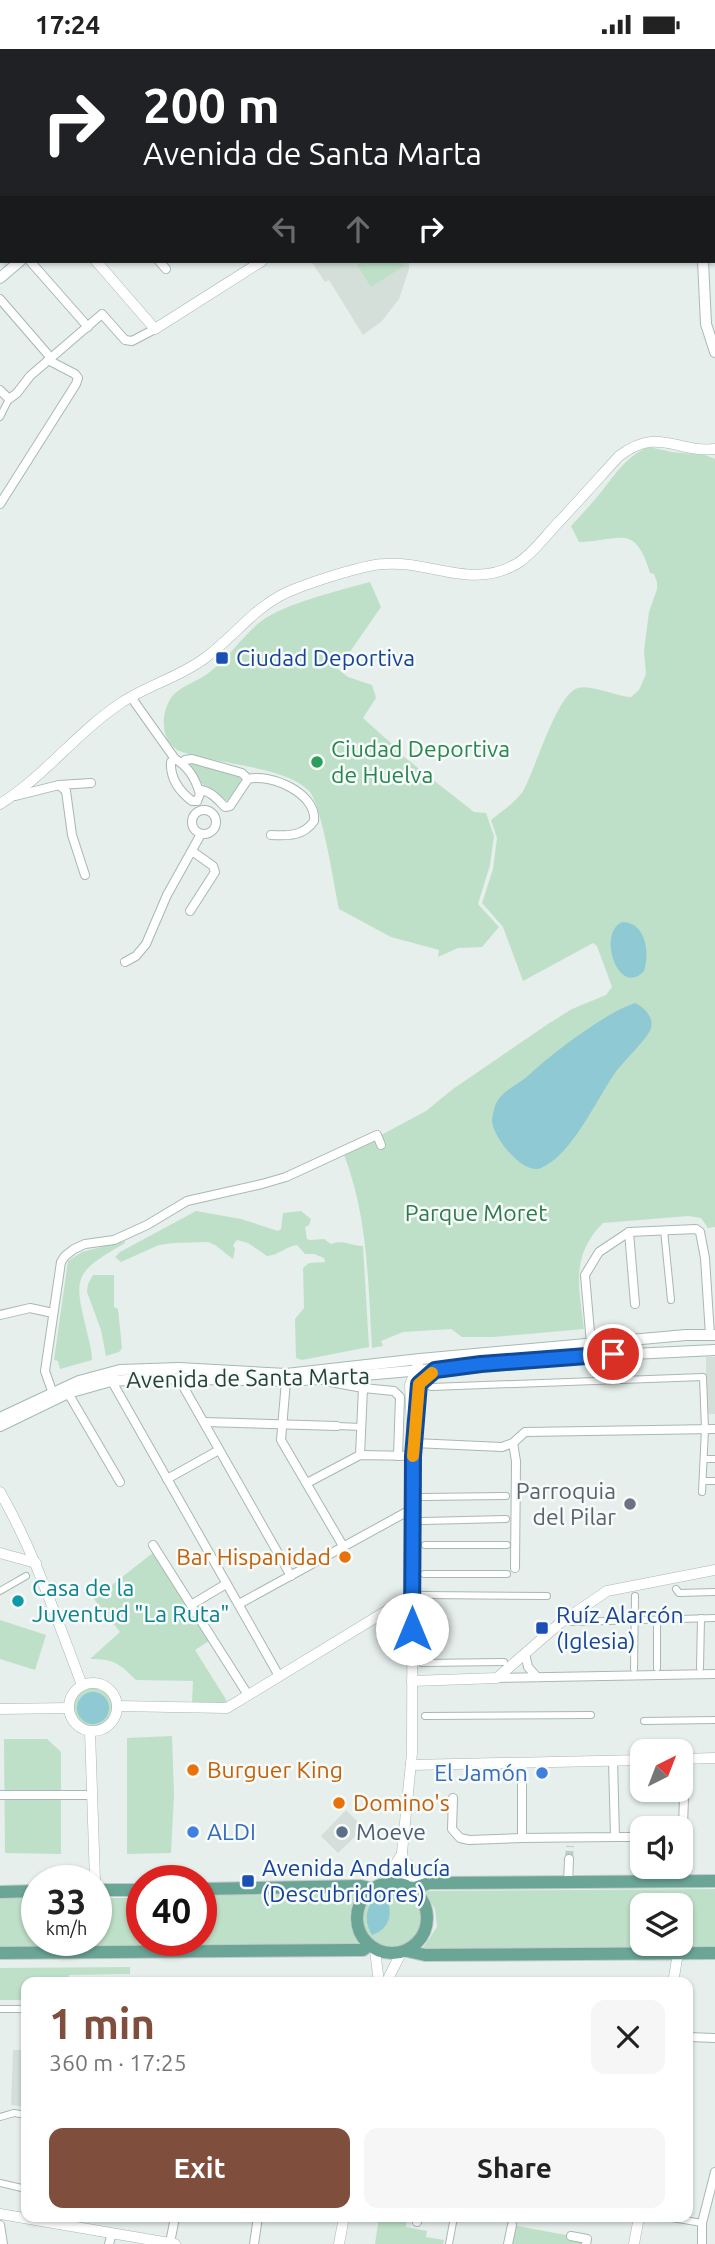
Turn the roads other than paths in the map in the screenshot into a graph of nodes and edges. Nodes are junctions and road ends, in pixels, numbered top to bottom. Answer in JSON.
{"nodes":[{"id":1,"x":18,"y":263,"type":"edge"},
{"id":2,"x":32,"y":263,"type":"edge"},
{"id":3,"x":98,"y":263,"type":"edge"},
{"id":4,"x":161,"y":263,"type":"edge"},
{"id":5,"x":259,"y":263,"type":"edge"},
{"id":6,"x":703,"y":263,"type":"edge"},
{"id":7,"x":166,"y":269,"type":"dead end"},
{"id":8,"x":0,"y":278,"type":"edge"},
{"id":9,"x":0,"y":299,"type":"edge"},
{"id":10,"x":88,"y":327,"type":"junction"},
{"id":11,"x":155,"y":328,"type":"junction"},
{"id":12,"x":715,"y":352,"type":"edge"},
{"id":13,"x":50,"y":359,"type":"junction"},
{"id":14,"x":0,"y":390,"type":"edge"},
{"id":15,"x":9,"y":400,"type":"junction"},
{"id":16,"x":0,"y":407,"type":"edge"},
{"id":17,"x":0,"y":417,"type":"edge"},
{"id":18,"x":715,"y":449,"type":"edge"},
{"id":19,"x":0,"y":504,"type":"edge"},
{"id":20,"x":131,"y":697,"type":"junction"},
{"id":21,"x":178,"y":761,"type":"junction"},
{"id":22,"x":248,"y":779,"type":"junction"},
{"id":23,"x":91,"y":783,"type":"dead end"},
{"id":24,"x":59,"y":785,"type":"junction"},
{"id":25,"x":199,"y":790,"type":"junction"},
{"id":26,"x":12,"y":797,"type":"junction"},
{"id":27,"x":197,"y":801,"type":"junction"},
{"id":28,"x":0,"y":804,"type":"edge"},
{"id":29,"x":201,"y":810,"type":"junction"},
{"id":30,"x":201,"y":834,"type":"junction"},
{"id":31,"x":271,"y":835,"type":"dead end"},
{"id":32,"x":192,"y":852,"type":"junction"},
{"id":33,"x":85,"y":876,"type":"dead end"},
{"id":34,"x":190,"y":911,"type":"dead end"},
{"id":35,"x":125,"y":962,"type":"dead end"},
{"id":36,"x":381,"y":1145,"type":"dead end"},
{"id":37,"x":664,"y":1230,"type":"junction"},
{"id":38,"x":629,"y":1232,"type":"junction"},
{"id":39,"x":671,"y":1300,"type":"dead end"},
{"id":40,"x":635,"y":1304,"type":"dead end"},
{"id":41,"x":53,"y":1313,"type":"junction"},
{"id":42,"x":0,"y":1315,"type":"edge"},
{"id":43,"x":713,"y":1335,"type":"edge"},
{"id":44,"x":591,"y":1343,"type":"junction"},
{"id":45,"x":715,"y":1350,"type":"edge"},
{"id":46,"x":420,"y":1359,"type":"junction"},
{"id":47,"x":406,"y":1361,"type":"junction"},
{"id":48,"x":702,"y":1366,"type":"dead end"},
{"id":49,"x":435,"y":1370,"type":"junction"},
{"id":50,"x":414,"y":1372,"type":"junction"},
{"id":51,"x":179,"y":1373,"type":"junction"},
{"id":52,"x":394,"y":1373,"type":"junction"},
{"id":53,"x":109,"y":1377,"type":"junction"},
{"id":54,"x":702,"y":1377,"type":"junction"},
{"id":55,"x":286,"y":1378,"type":"junction"},
{"id":56,"x":319,"y":1380,"type":"junction"},
{"id":57,"x":415,"y":1384,"type":"junction"},
{"id":58,"x":431,"y":1387,"type":"dead end"},
{"id":59,"x":363,"y":1388,"type":"junction"},
{"id":60,"x":52,"y":1391,"type":"junction"},
{"id":61,"x":68,"y":1393,"type":"junction"},
{"id":62,"x":0,"y":1418,"type":"edge"},
{"id":63,"x":204,"y":1422,"type":"junction"},
{"id":64,"x":0,"y":1426,"type":"edge"},
{"id":65,"x":281,"y":1426,"type":"junction"},
{"id":66,"x":337,"y":1426,"type":"joint"},
{"id":67,"x":362,"y":1427,"type":"junction"},
{"id":68,"x":705,"y":1429,"type":"junction"},
{"id":69,"x":715,"y":1429,"type":"edge"},
{"id":70,"x":414,"y":1443,"type":"junction"},
{"id":71,"x":513,"y":1443,"type":"junction"},
{"id":72,"x":219,"y":1450,"type":"junction"},
{"id":73,"x":360,"y":1455,"type":"junction"},
{"id":74,"x":398,"y":1456,"type":"junction"},
{"id":75,"x":413,"y":1456,"type":"junction"},
{"id":76,"x":704,"y":1459,"type":"junction"},
{"id":77,"x":715,"y":1459,"type":"edge"},
{"id":78,"x":167,"y":1479,"type":"junction"},
{"id":79,"x":703,"y":1481,"type":"junction"},
{"id":80,"x":715,"y":1481,"type":"edge"},
{"id":81,"x":120,"y":1482,"type":"dead end"},
{"id":82,"x":307,"y":1483,"type":"junction"},
{"id":83,"x":0,"y":1492,"type":"edge"},
{"id":84,"x":702,"y":1492,"type":"dead end"},
{"id":85,"x":506,"y":1496,"type":"dead end"},
{"id":86,"x":422,"y":1497,"type":"dead end"},
{"id":87,"x":412,"y":1509,"type":"junction"},
{"id":88,"x":506,"y":1519,"type":"dead end"},
{"id":89,"x":423,"y":1521,"type":"dead end"},
{"id":90,"x":153,"y":1545,"type":"dead end"},
{"id":91,"x":425,"y":1545,"type":"dead end"},
{"id":92,"x":507,"y":1545,"type":"dead end"},
{"id":93,"x":343,"y":1546,"type":"junction"},
{"id":94,"x":0,"y":1553,"type":"edge"},
{"id":95,"x":36,"y":1563,"type":"junction"},
{"id":96,"x":514,"y":1568,"type":"dead end"},
{"id":97,"x":715,"y":1570,"type":"edge"},
{"id":98,"x":424,"y":1574,"type":"dead end"},
{"id":99,"x":507,"y":1574,"type":"dead end"},
{"id":100,"x":26,"y":1576,"type":"dead end"},
{"id":101,"x":291,"y":1576,"type":"junction"},
{"id":102,"x":226,"y":1584,"type":"junction"},
{"id":103,"x":676,"y":1589,"type":"dead end"},
{"id":104,"x":0,"y":1591,"type":"edge"},
{"id":105,"x":715,"y":1592,"type":"edge"},
{"id":106,"x":423,"y":1595,"type":"dead end"},
{"id":107,"x":411,"y":1596,"type":"junction"},
{"id":108,"x":547,"y":1596,"type":"dead end"},
{"id":109,"x":635,"y":1596,"type":"dead end"},
{"id":110,"x":239,"y":1604,"type":"junction"},
{"id":111,"x":191,"y":1605,"type":"junction"},
{"id":112,"x":701,"y":1618,"type":"junction"},
{"id":113,"x":715,"y":1618,"type":"edge"},
{"id":114,"x":657,"y":1620,"type":"junction"},
{"id":115,"x":634,"y":1621,"type":"junction"},
{"id":116,"x":571,"y":1622,"type":"dead end"},
{"id":117,"x":525,"y":1653,"type":"junction"},
{"id":118,"x":504,"y":1662,"type":"dead end"},
{"id":119,"x":422,"y":1663,"type":"dead end"},
{"id":120,"x":657,"y":1668,"type":"dead end"},
{"id":121,"x":700,"y":1668,"type":"dead end"},
{"id":122,"x":634,"y":1669,"type":"dead end"},
{"id":123,"x":715,"y":1674,"type":"edge"},
{"id":124,"x":279,"y":1676,"type":"junction"},
{"id":125,"x":537,"y":1677,"type":"junction"},
{"id":126,"x":497,"y":1678,"type":"junction"},
{"id":127,"x":412,"y":1681,"type":"junction"},
{"id":128,"x":82,"y":1685,"type":"junction"},
{"id":129,"x":248,"y":1695,"type":"junction"},
{"id":130,"x":117,"y":1706,"type":"junction"},
{"id":131,"x":69,"y":1708,"type":"junction"},
{"id":132,"x":0,"y":1709,"type":"edge"},
{"id":133,"x":591,"y":1715,"type":"dead end"},
{"id":134,"x":425,"y":1716,"type":"dead end"},
{"id":135,"x":715,"y":1720,"type":"edge"},
{"id":136,"x":644,"y":1721,"type":"dead end"},
{"id":137,"x":90,"y":1731,"type":"junction"},
{"id":138,"x":715,"y":1758,"type":"edge"},
{"id":139,"x":693,"y":1759,"type":"edge"},
{"id":140,"x":630,"y":1760,"type":"edge"},
{"id":141,"x":613,"y":1761,"type":"junction"},
{"id":142,"x":522,"y":1763,"type":"junction"},
{"id":143,"x":411,"y":1765,"type":"junction"},
{"id":144,"x":0,"y":1795,"type":"edge"},
{"id":145,"x":92,"y":1795,"type":"junction"},
{"id":146,"x":453,"y":1798,"type":"dead end"},
{"id":147,"x":615,"y":1837,"type":"junction"},
{"id":148,"x":630,"y":1837,"type":"edge"},
{"id":149,"x":522,"y":1838,"type":"junction"},
{"id":150,"x":402,"y":1854,"type":"junction"},
{"id":151,"x":569,"y":1859,"type":"tunnel mouth"},
{"id":152,"x":94,"y":1865,"type":"edge"},
{"id":153,"x":715,"y":1881,"type":"edge"},
{"id":154,"x":568,"y":1882,"type":"junction"},
{"id":155,"x":429,"y":1883,"type":"junction"},
{"id":156,"x":378,"y":1886,"type":"junction"},
{"id":157,"x":410,"y":1887,"type":"junction"},
{"id":158,"x":217,"y":1889,"type":"edge"},
{"id":159,"x":21,"y":1891,"type":"edge"},
{"id":160,"x":0,"y":1892,"type":"edge"},
{"id":161,"x":372,"y":1947,"type":"junction"},
{"id":162,"x":404,"y":1952,"type":"junction"},
{"id":163,"x":0,"y":1953,"type":"edge"},
{"id":164,"x":630,"y":1953,"type":"edge"},
{"id":165,"x":693,"y":1953,"type":"edge"},
{"id":166,"x":715,"y":1953,"type":"edge"},
{"id":167,"x":678,"y":1956,"type":"edge"},
{"id":168,"x":378,"y":1977,"type":"edge"},
{"id":169,"x":389,"y":1977,"type":"edge"},
{"id":170,"x":674,"y":1977,"type":"edge"},
{"id":171,"x":0,"y":2009,"type":"edge"},
{"id":172,"x":21,"y":2009,"type":"edge"},
{"id":173,"x":693,"y":2037,"type":"edge"},
{"id":174,"x":715,"y":2038,"type":"edge"},
{"id":175,"x":21,"y":2114,"type":"edge"},
{"id":176,"x":0,"y":2117,"type":"edge"},
{"id":177,"x":715,"y":2172,"type":"edge"},
{"id":178,"x":0,"y":2183,"type":"edge"},
{"id":179,"x":21,"y":2188,"type":"edge"},
{"id":180,"x":0,"y":2214,"type":"edge"},
{"id":181,"x":21,"y":2216,"type":"edge"},
{"id":182,"x":70,"y":2222,"type":"edge"},
{"id":183,"x":174,"y":2222,"type":"edge"},
{"id":184,"x":257,"y":2222,"type":"edge"},
{"id":185,"x":343,"y":2222,"type":"edge"},
{"id":186,"x":453,"y":2222,"type":"edge"},
{"id":187,"x":638,"y":2222,"type":"edge"},
{"id":188,"x":693,"y":2222,"type":"edge"},
{"id":189,"x":702,"y":2223,"type":"junction"},
{"id":190,"x":0,"y":2225,"type":"edge"},
{"id":191,"x":512,"y":2225,"type":"dead end"},
{"id":192,"x":571,"y":2236,"type":"dead end"},
{"id":193,"x":114,"y":2239,"type":"edge"},
{"id":194,"x":143,"y":2241,"type":"edge"},
{"id":195,"x":3,"y":2244,"type":"edge"},
{"id":196,"x":172,"y":2244,"type":"edge"},
{"id":197,"x":254,"y":2244,"type":"edge"},
{"id":198,"x":339,"y":2244,"type":"edge"},
{"id":199,"x":449,"y":2244,"type":"edge"},
{"id":200,"x":508,"y":2244,"type":"edge"},
{"id":201,"x":586,"y":2244,"type":"edge"},
{"id":202,"x":634,"y":2244,"type":"edge"},
{"id":203,"x":702,"y":2244,"type":"edge"}],
"edges":[{"from":1,"to":8,"type":"main road"},
{"from":2,"to":10,"type":"street"},
{"from":3,"to":11,"type":"street"},
{"from":4,"to":7,"type":"street"},
{"from":5,"to":11,"type":"street"},
{"from":6,"to":12,"type":"main road"},
{"from":9,"to":13,"type":"street"},
{"from":10,"to":11,"type":"street"},
{"from":10,"to":13,"type":"street"},
{"from":13,"to":15,"type":"street"},
{"from":13,"to":19,"type":"street"},
{"from":14,"to":15,"type":"street"},
{"from":15,"to":16,"type":"street"},
{"from":15,"to":17,"type":"street"},
{"from":18,"to":20,"type":"street"},
{"from":20,"to":21,"type":"street"},
{"from":20,"to":26,"type":"street"},
{"from":21,"to":22,"type":"street"},
{"from":21,"to":25,"type":"street"},
{"from":21,"to":27,"type":"street"},
{"from":22,"to":25,"type":"street"},
{"from":22,"to":31,"type":"street"},
{"from":23,"to":24,"type":"street"},
{"from":24,"to":26,"type":"street"},
{"from":24,"to":33,"type":"street"},
{"from":25,"to":27,"type":"street"},
{"from":26,"to":28,"type":"street"},
{"from":27,"to":29,"type":"street"},
{"from":29,"to":30,"type":"street"},
{"from":29,"to":30,"type":"street"},
{"from":30,"to":32,"type":"street"},
{"from":32,"to":34,"type":"street"},
{"from":32,"to":35,"type":"street"},
{"from":36,"to":41,"type":"street"},
{"from":37,"to":38,"type":"street"},
{"from":37,"to":39,"type":"street"},
{"from":37,"to":43,"type":"street"},
{"from":38,"to":40,"type":"street"},
{"from":38,"to":44,"type":"street"},
{"from":41,"to":42,"type":"street"},
{"from":41,"to":60,"type":"street"},
{"from":43,"to":44,"type":"main road","name":"Avenida de Santa Marta"},
{"from":44,"to":46,"type":"main road","name":"Avenida de Santa Marta"},
{"from":45,"to":49,"type":"main road","name":"Avenida de Santa Marta"},
{"from":46,"to":47,"type":"main road","name":"Avenida de Santa Marta"},
{"from":46,"to":50,"type":"street"},
{"from":47,"to":50,"type":"street"},
{"from":47,"to":55,"type":"main road","name":"Avenida de Santa Marta"},
{"from":48,"to":54,"type":"street"},
{"from":49,"to":50,"type":"main road","name":"Avenida de Santa Marta"},
{"from":49,"to":57,"type":"street"},
{"from":50,"to":52,"type":"main road","name":"Avenida de Santa Marta"},
{"from":50,"to":57,"type":"street"},
{"from":51,"to":53,"type":"main road","name":"Avenida de Santa Marta"},
{"from":51,"to":55,"type":"main road","name":"Avenida de Santa Marta"},
{"from":51,"to":63,"type":"street"},
{"from":52,"to":56,"type":"main road","name":"Avenida de Santa Marta"},
{"from":52,"to":57,"type":"street"},
{"from":53,"to":60,"type":"main road","name":"Avenida de Santa Marta"},
{"from":53,"to":61,"type":"main road","name":"Avenida de Santa Marta"},
{"from":53,"to":78,"type":"street"},
{"from":54,"to":58,"type":"street"},
{"from":54,"to":68,"type":"street"},
{"from":55,"to":56,"type":"main road","name":"Avenida de Santa Marta"},
{"from":55,"to":65,"type":"street"},
{"from":56,"to":59,"type":"street"},
{"from":57,"to":70,"type":"street"},
{"from":57,"to":75,"type":"street"},
{"from":59,"to":67,"type":"street"},
{"from":59,"to":74,"type":"street"},
{"from":60,"to":62,"type":"main road","name":"Avenida de Santa Marta"},
{"from":61,"to":64,"type":"main road","name":"Avenida de Santa Marta"},
{"from":61,"to":81,"type":"street"},
{"from":63,"to":65,"type":"street"},
{"from":63,"to":72,"type":"street"},
{"from":65,"to":66,"type":"street"},
{"from":65,"to":82,"type":"street"},
{"from":66,"to":67,"type":"street"},
{"from":67,"to":73,"type":"street"},
{"from":68,"to":69,"type":"street"},
{"from":68,"to":71,"type":"street"},
{"from":68,"to":76,"type":"street"},
{"from":70,"to":71,"type":"street"},
{"from":70,"to":75,"type":"street"},
{"from":71,"to":96,"type":"street"},
{"from":72,"to":78,"type":"street"},
{"from":72,"to":101,"type":"street"},
{"from":73,"to":74,"type":"street"},
{"from":73,"to":82,"type":"street"},
{"from":74,"to":75,"type":"street"},
{"from":75,"to":87,"type":"street"},
{"from":76,"to":77,"type":"street"},
{"from":76,"to":79,"type":"street"},
{"from":78,"to":102,"type":"street"},
{"from":79,"to":80,"type":"street"},
{"from":79,"to":84,"type":"street"},
{"from":82,"to":93,"type":"street"},
{"from":83,"to":95,"type":"street"},
{"from":85,"to":86,"type":"street"},
{"from":87,"to":93,"type":"street"},
{"from":87,"to":107,"type":"street"},
{"from":88,"to":89,"type":"street"},
{"from":90,"to":111,"type":"street"},
{"from":91,"to":92,"type":"street"},
{"from":93,"to":101,"type":"street"},
{"from":94,"to":95,"type":"street"},
{"from":95,"to":128,"type":"street"},
{"from":97,"to":117,"type":"street"},
{"from":98,"to":99,"type":"street"},
{"from":100,"to":104,"type":"street"},
{"from":101,"to":110,"type":"street"},
{"from":102,"to":110,"type":"street"},
{"from":102,"to":111,"type":"street"},
{"from":103,"to":105,"type":"street"},
{"from":106,"to":108,"type":"street"},
{"from":107,"to":124,"type":"street"},
{"from":107,"to":127,"type":"street"},
{"from":109,"to":115,"type":"street"},
{"from":110,"to":124,"type":"street"},
{"from":111,"to":129,"type":"street"},
{"from":112,"to":113,"type":"street"},
{"from":112,"to":114,"type":"street"},
{"from":112,"to":121,"type":"street"},
{"from":114,"to":115,"type":"street"},
{"from":114,"to":120,"type":"street"},
{"from":115,"to":116,"type":"street"},
{"from":115,"to":122,"type":"street"},
{"from":117,"to":125,"type":"street"},
{"from":117,"to":126,"type":"street"},
{"from":118,"to":119,"type":"street"},
{"from":123,"to":125,"type":"street"},
{"from":124,"to":129,"type":"street"},
{"from":125,"to":126,"type":"street"},
{"from":126,"to":127,"type":"street"},
{"from":127,"to":143,"type":"street"},
{"from":128,"to":130,"type":"street"},
{"from":128,"to":131,"type":"street"},
{"from":129,"to":130,"type":"street"},
{"from":130,"to":137,"type":"street"},
{"from":131,"to":132,"type":"street"},
{"from":131,"to":137,"type":"street"},
{"from":133,"to":134,"type":"street"},
{"from":135,"to":136,"type":"street"},
{"from":137,"to":145,"type":"street"},
{"from":138,"to":139,"type":"street"},
{"from":140,"to":141,"type":"street"},
{"from":141,"to":142,"type":"street"},
{"from":141,"to":147,"type":"street"},
{"from":142,"to":143,"type":"street"},
{"from":142,"to":149,"type":"street"},
{"from":143,"to":150,"type":"street"},
{"from":144,"to":145,"type":"street"},
{"from":145,"to":152,"type":"street"},
{"from":146,"to":149,"type":"street"},
{"from":147,"to":148,"type":"street"},
{"from":147,"to":149,"type":"street"},
{"from":150,"to":155,"type":"street"},
{"from":150,"to":156,"type":"street"},
{"from":150,"to":157,"type":"street"},
{"from":151,"to":154,"type":"street"},
{"from":153,"to":154,"type":"main road"},
{"from":154,"to":155,"type":"main road"},
{"from":155,"to":157,"type":"main road"},
{"from":156,"to":157,"type":"main road"},
{"from":156,"to":158,"type":"main road"},
{"from":156,"to":161,"type":"main road"},
{"from":157,"to":162,"type":"main road"},
{"from":159,"to":160,"type":"main road"},
{"from":161,"to":162,"type":"main road"},
{"from":161,"to":163,"type":"main road"},
{"from":161,"to":168,"type":"street"},
{"from":162,"to":164,"type":"main road"},
{"from":162,"to":169,"type":"street"},
{"from":165,"to":166,"type":"main road"},
{"from":167,"to":170,"type":"street"},
{"from":171,"to":172,"type":"street"},
{"from":173,"to":174,"type":"street"},
{"from":175,"to":176,"type":"street"},
{"from":177,"to":189,"type":"street"},
{"from":178,"to":179,"type":"street"},
{"from":180,"to":181,"type":"street"},
{"from":182,"to":193,"type":"street"},
{"from":183,"to":196,"type":"street"},
{"from":184,"to":197,"type":"street"},
{"from":185,"to":198,"type":"street"},
{"from":186,"to":199,"type":"street"},
{"from":187,"to":202,"type":"street"},
{"from":188,"to":189,"type":"street"},
{"from":189,"to":203,"type":"street"},
{"from":190,"to":195,"type":"street"},
{"from":191,"to":200,"type":"street"},
{"from":192,"to":201,"type":"street"},
{"from":193,"to":194,"type":"street"},
{"from":194,"to":196,"type":"street"}]}
